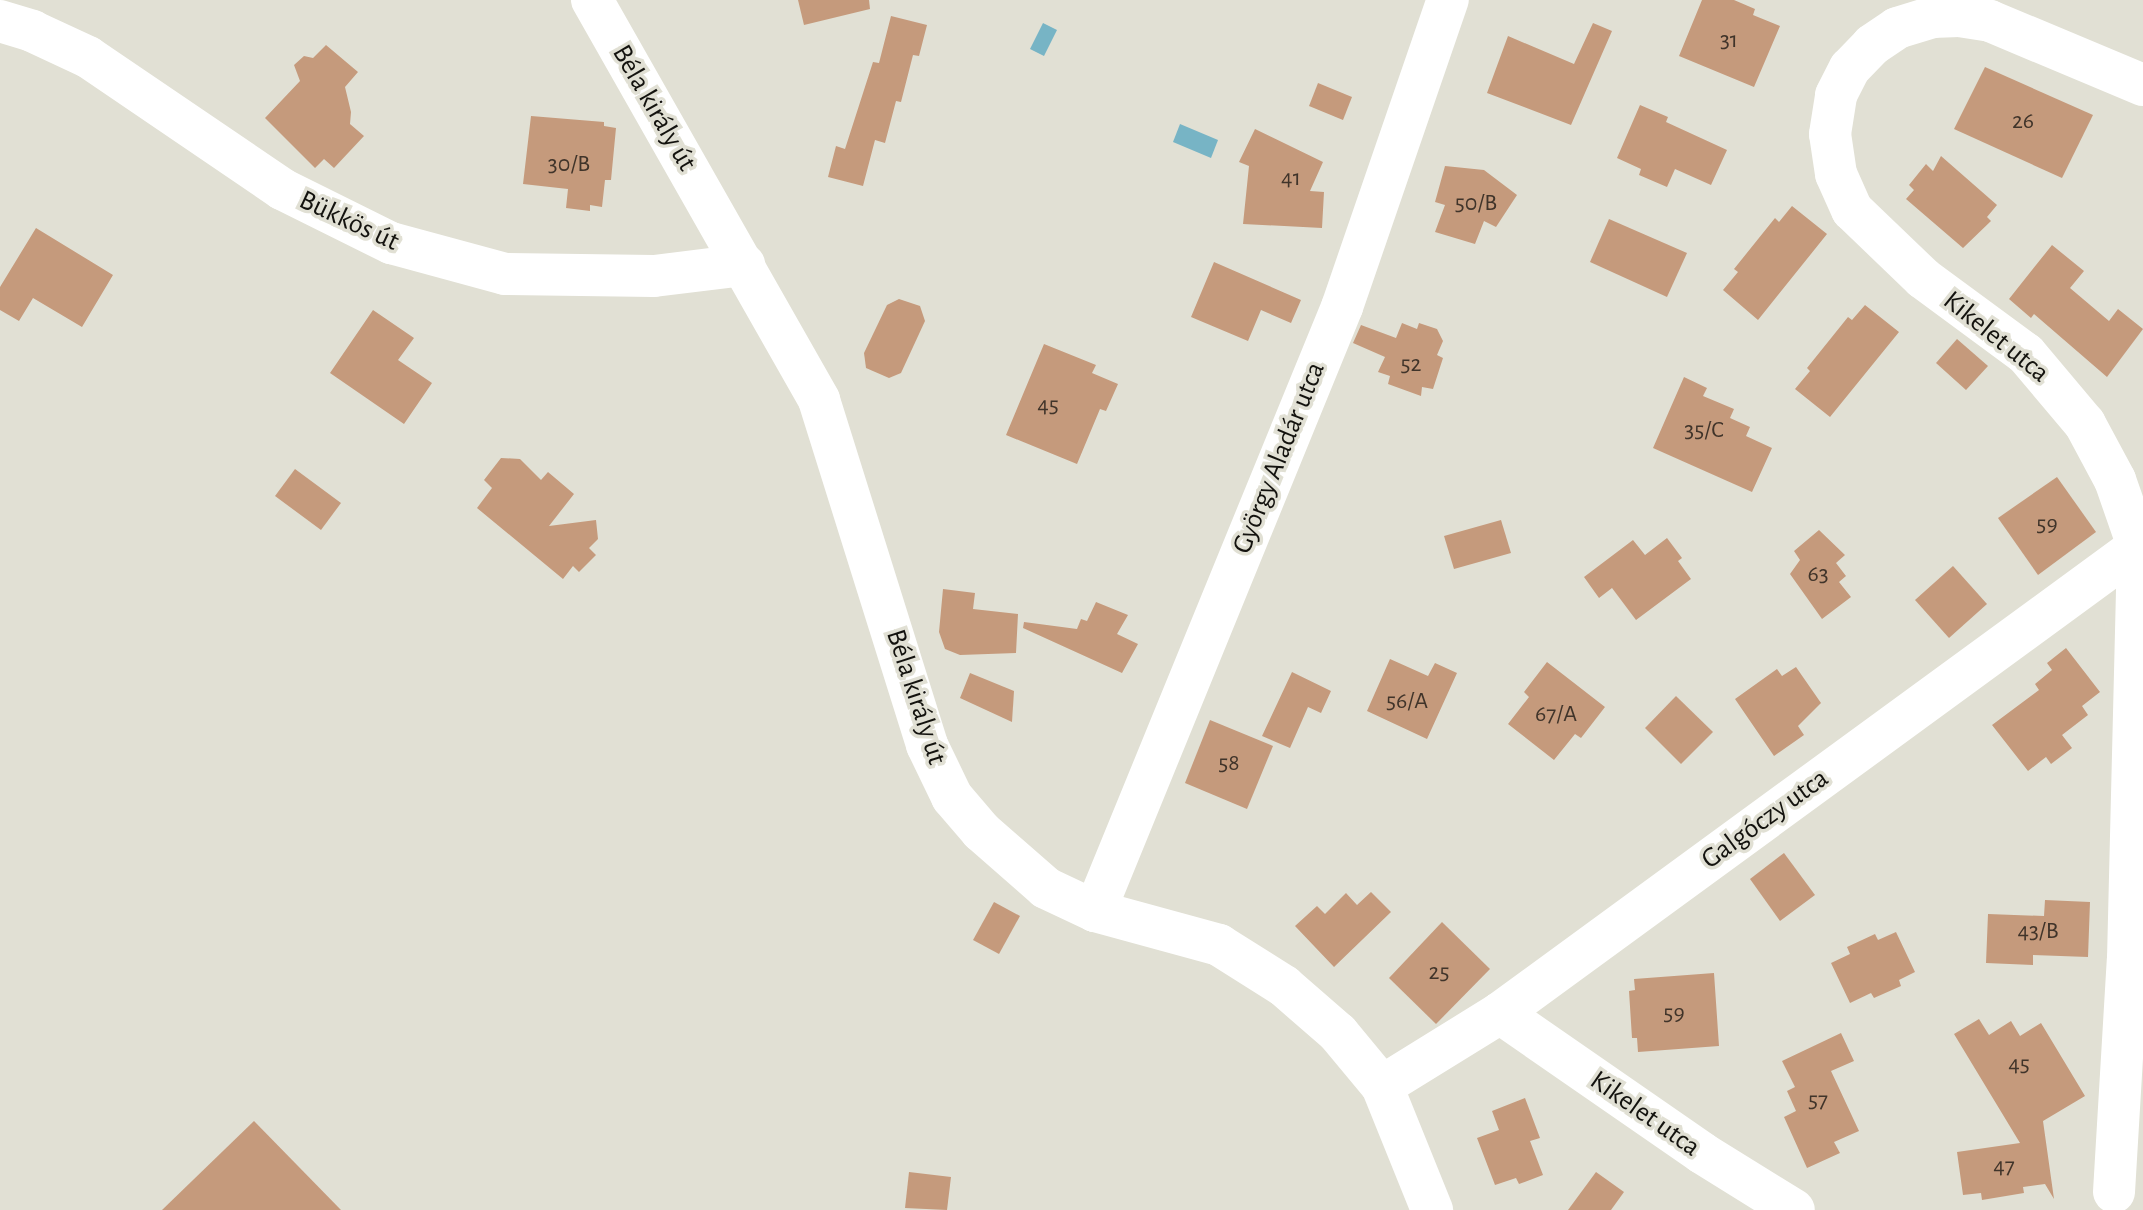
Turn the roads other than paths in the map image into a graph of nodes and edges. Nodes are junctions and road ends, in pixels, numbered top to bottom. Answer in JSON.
{"nodes":[{"id":1,"x":592,"y":0,"type":"edge"},
{"id":2,"x":1448,"y":0,"type":"edge"},
{"id":3,"x":0,"y":21,"type":"edge"},
{"id":4,"x":2143,"y":85,"type":"edge"},
{"id":5,"x":744,"y":265,"type":"junction"},
{"id":6,"x":2141,"y":545,"type":"edge"},
{"id":7,"x":1095,"y":911,"type":"junction"},
{"id":8,"x":1500,"y":1013,"type":"junction"},
{"id":9,"x":1382,"y":1086,"type":"junction"},
{"id":10,"x":2114,"y":1192,"type":"dead end"},
{"id":11,"x":1432,"y":1210,"type":"edge"},
{"id":12,"x":1794,"y":1210,"type":"edge"}],
"edges":[{"from":1,"to":5,"type":"street","name":"Béla király út"},
{"from":2,"to":7,"type":"street","name":"György Aladár utca"},
{"from":3,"to":5,"type":"street","name":"Bükkös út"},
{"from":4,"to":6,"type":"street","name":"Kikelet utca"},
{"from":5,"to":7,"type":"street","name":"Béla király út"},
{"from":6,"to":8,"type":"street","name":"Galgóczy utca"},
{"from":6,"to":10,"type":"street","name":"Kikelet utca"},
{"from":7,"to":9,"type":"street","name":"Béla király út"},
{"from":8,"to":9,"type":"street","name":"Galgóczy utca"},
{"from":8,"to":12,"type":"street","name":"Kikelet utca"},
{"from":9,"to":11,"type":"street","name":"Béla király út"}]}
